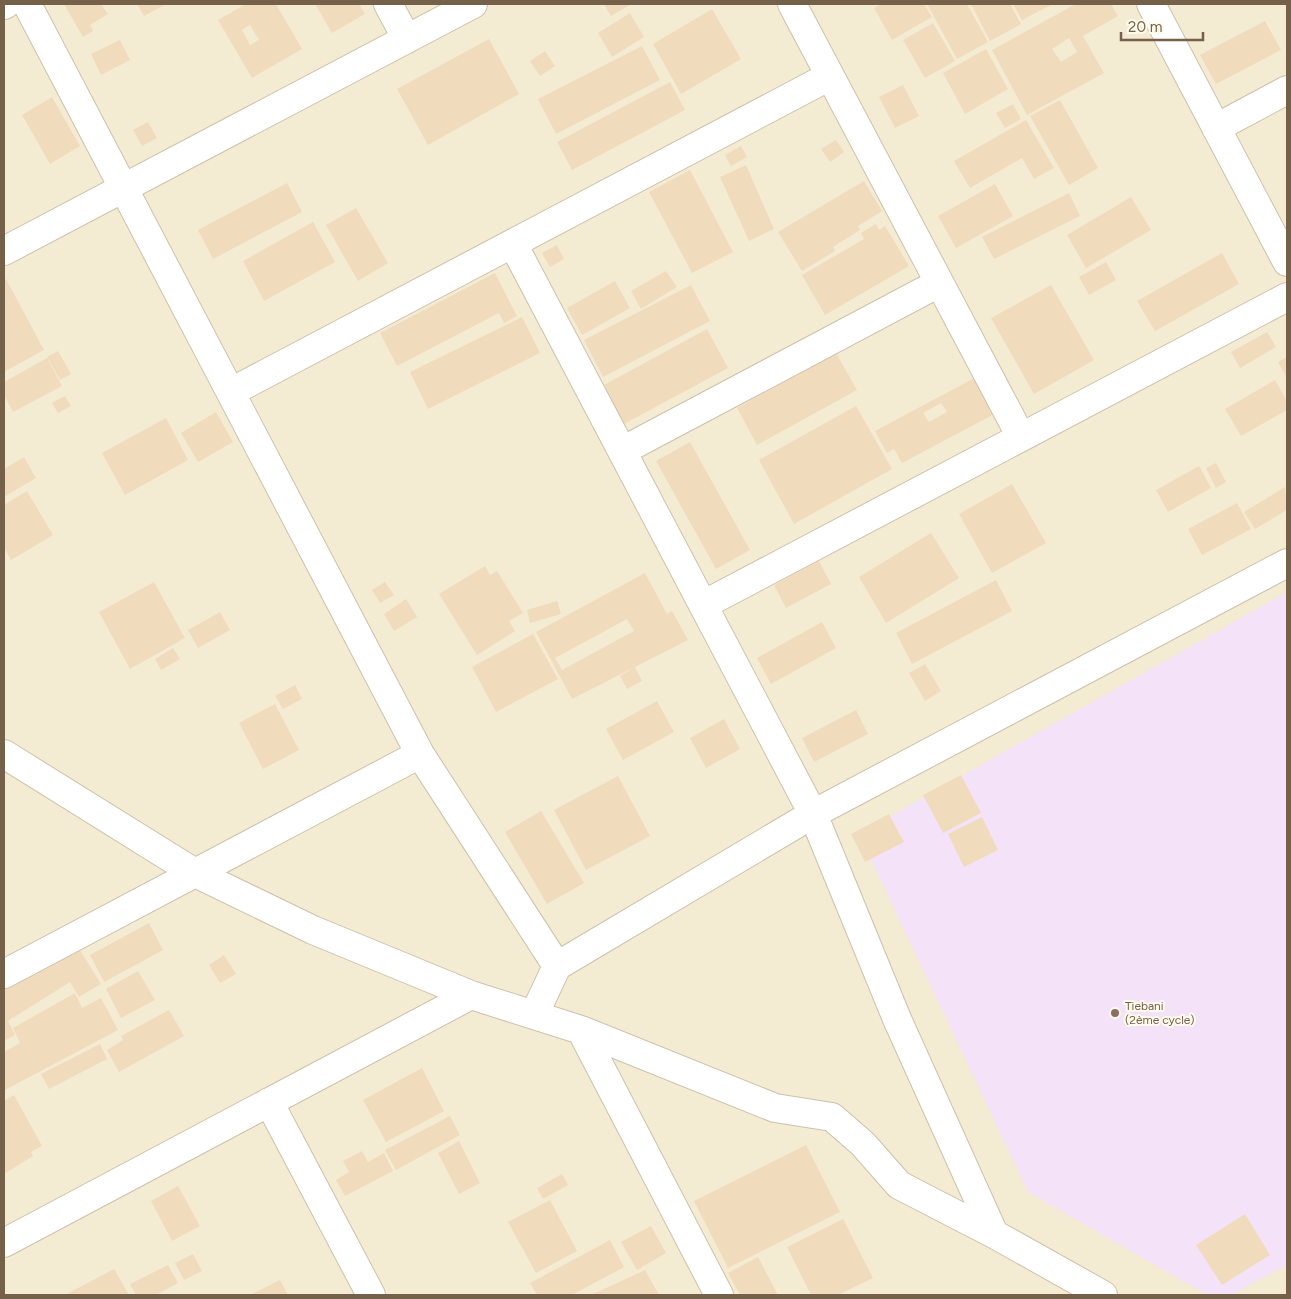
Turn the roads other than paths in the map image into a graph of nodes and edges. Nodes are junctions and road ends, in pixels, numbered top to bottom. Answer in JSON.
{"nodes":[{"id":1,"x":27,"y":4,"type":"edge"},
{"id":2,"x":388,"y":4,"type":"edge"},
{"id":3,"x":473,"y":4,"type":"edge"},
{"id":4,"x":792,"y":4,"type":"edge"},
{"id":5,"x":1151,"y":4,"type":"edge"},
{"id":6,"x":406,"y":39,"type":"junction"},
{"id":7,"x":830,"y":76,"type":"junction"},
{"id":8,"x":1287,"y":90,"type":"edge"},
{"id":9,"x":1216,"y":128,"type":"junction"},
{"id":10,"x":124,"y":188,"type":"junction"},
{"id":11,"x":513,"y":244,"type":"junction"},
{"id":12,"x":4,"y":252,"type":"edge"},
{"id":13,"x":1287,"y":262,"type":"edge"},
{"id":14,"x":939,"y":283,"type":"junction"},
{"id":15,"x":1287,"y":296,"type":"edge"},
{"id":16,"x":231,"y":392,"type":"junction"},
{"id":17,"x":1021,"y":437,"type":"junction"},
{"id":18,"x":622,"y":450,"type":"junction"},
{"id":19,"x":1287,"y":563,"type":"edge"},
{"id":20,"x":703,"y":605,"type":"junction"},
{"id":21,"x":4,"y":754,"type":"edge"},
{"id":22,"x":420,"y":754,"type":"junction"},
{"id":23,"x":813,"y":814,"type":"junction"},
{"id":24,"x":195,"y":873,"type":"junction"},
{"id":25,"x":557,"y":966,"type":"junction"},
{"id":26,"x":4,"y":974,"type":"edge"},
{"id":27,"x":471,"y":995,"type":"junction"},
{"id":28,"x":534,"y":1015,"type":"junction"},
{"id":29,"x":581,"y":1030,"type":"junction"},
{"id":30,"x":269,"y":1102,"type":"junction"},
{"id":31,"x":994,"y":1234,"type":"junction"},
{"id":32,"x":4,"y":1243,"type":"edge"},
{"id":33,"x":371,"y":1295,"type":"edge"},
{"id":34,"x":719,"y":1295,"type":"edge"},
{"id":35,"x":1103,"y":1295,"type":"edge"}],
"edges":[{"from":1,"to":10,"type":"street"},
{"from":2,"to":6,"type":"street"},
{"from":3,"to":6,"type":"street"},
{"from":4,"to":7,"type":"street"},
{"from":5,"to":9,"type":"street"},
{"from":6,"to":10,"type":"street"},
{"from":7,"to":11,"type":"street"},
{"from":7,"to":14,"type":"street"},
{"from":8,"to":9,"type":"street"},
{"from":9,"to":13,"type":"street"},
{"from":10,"to":12,"type":"street"},
{"from":10,"to":16,"type":"street"},
{"from":11,"to":16,"type":"street"},
{"from":11,"to":18,"type":"street"},
{"from":14,"to":17,"type":"street"},
{"from":14,"to":18,"type":"street"},
{"from":15,"to":17,"type":"street"},
{"from":16,"to":22,"type":"street"},
{"from":17,"to":20,"type":"street"},
{"from":18,"to":20,"type":"street"},
{"from":19,"to":23,"type":"street"},
{"from":20,"to":23,"type":"street"},
{"from":21,"to":24,"type":"street"},
{"from":22,"to":24,"type":"street"},
{"from":22,"to":25,"type":"street"},
{"from":23,"to":25,"type":"street"},
{"from":23,"to":31,"type":"street"},
{"from":24,"to":26,"type":"street"},
{"from":24,"to":27,"type":"street"},
{"from":25,"to":28,"type":"street"},
{"from":27,"to":28,"type":"street"},
{"from":27,"to":30,"type":"street"},
{"from":28,"to":29,"type":"street"},
{"from":29,"to":31,"type":"street"},
{"from":29,"to":34,"type":"street"},
{"from":30,"to":32,"type":"street"},
{"from":30,"to":33,"type":"street"},
{"from":31,"to":35,"type":"street"}]}
